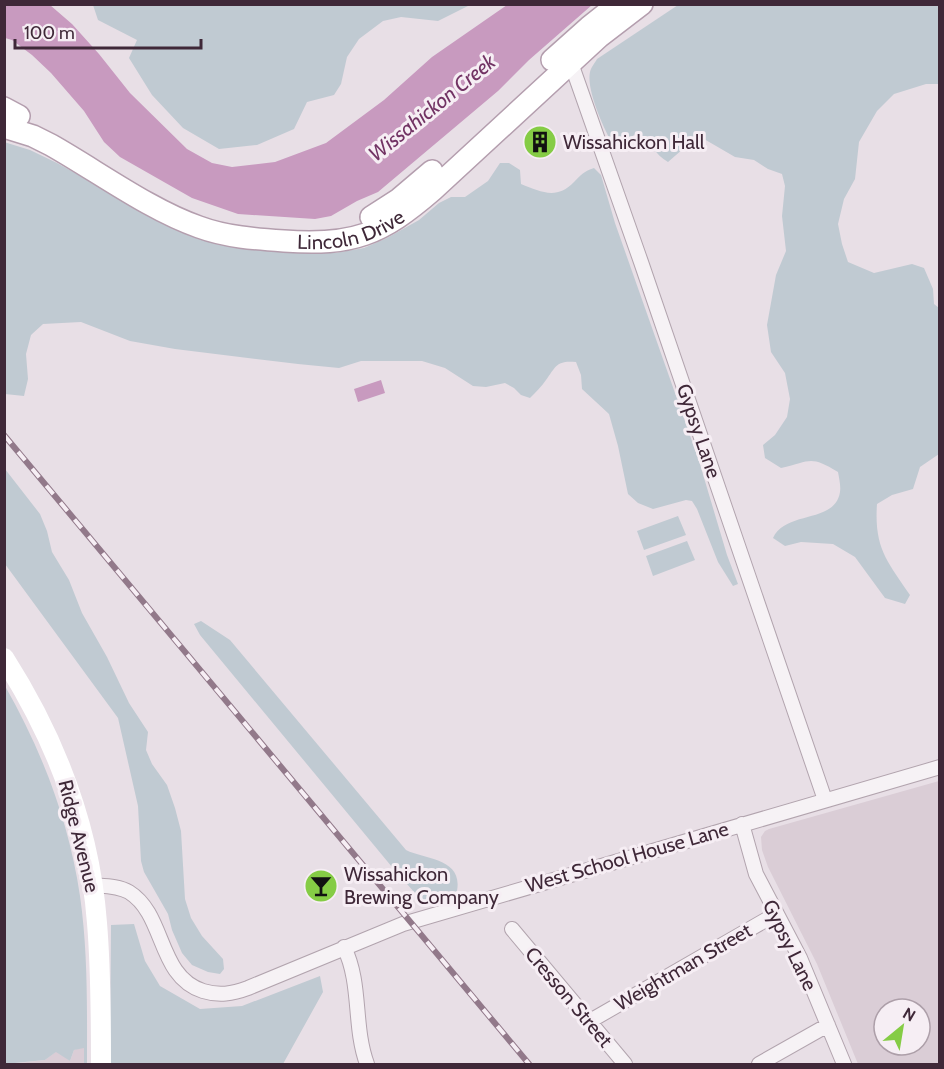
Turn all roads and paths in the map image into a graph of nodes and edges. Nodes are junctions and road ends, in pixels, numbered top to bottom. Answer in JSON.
{"nodes":[{"id":1,"x":618,"y":4,"type":"edge"},
{"id":2,"x":642,"y":4,"type":"edge"},
{"id":3,"x":571,"y":63,"type":"junction"},
{"id":4,"x":8,"y":116,"type":"edge"},
{"id":5,"x":4,"y":658,"type":"edge"},
{"id":6,"x":939,"y":767,"type":"edge"},
{"id":7,"x":825,"y":800,"type":"junction"},
{"id":8,"x":742,"y":824,"type":"junction"},
{"id":9,"x":93,"y":885,"type":"junction"},
{"id":10,"x":776,"y":914,"type":"junction"},
{"id":11,"x":512,"y":929,"type":"dead end"},
{"id":12,"x":344,"y":947,"type":"junction"},
{"id":13,"x":590,"y":1022,"type":"junction"},
{"id":14,"x":828,"y":1025,"type":"junction"},
{"id":15,"x":101,"y":1065,"type":"edge"},
{"id":16,"x":367,"y":1065,"type":"edge"},
{"id":17,"x":625,"y":1065,"type":"edge"},
{"id":18,"x":759,"y":1065,"type":"edge"},
{"id":19,"x":844,"y":1065,"type":"edge"}],
"edges":[{"from":1,"to":4,"type":"main road","name":"Lincoln Drive"},
{"from":2,"to":3,"type":"main road","name":"Lincoln Drive"},
{"from":3,"to":4,"type":"main road","name":"Lincoln Drive"},
{"from":3,"to":7,"type":"street","name":"Gypsy Lane"},
{"from":5,"to":9,"type":"main road","name":"Ridge Avenue"},
{"from":6,"to":7,"type":"street","name":"West School House Lane"},
{"from":7,"to":8,"type":"street","name":"West School House Lane"},
{"from":8,"to":10,"type":"street","name":"Gypsy Lane"},
{"from":8,"to":12,"type":"street","name":"West School House Lane"},
{"from":9,"to":12,"type":"street","name":"West School House Lane"},
{"from":9,"to":15,"type":"main road","name":"Ridge Avenue"},
{"from":10,"to":13,"type":"street","name":"Weightman Street"},
{"from":10,"to":14,"type":"street","name":"Gypsy Lane"},
{"from":11,"to":13,"type":"street","name":"Cresson Street"},
{"from":12,"to":16,"type":"street"},
{"from":13,"to":17,"type":"street","name":"Cresson Street"},
{"from":14,"to":18,"type":"street"},
{"from":14,"to":19,"type":"street","name":"Gypsy Lane"}]}
